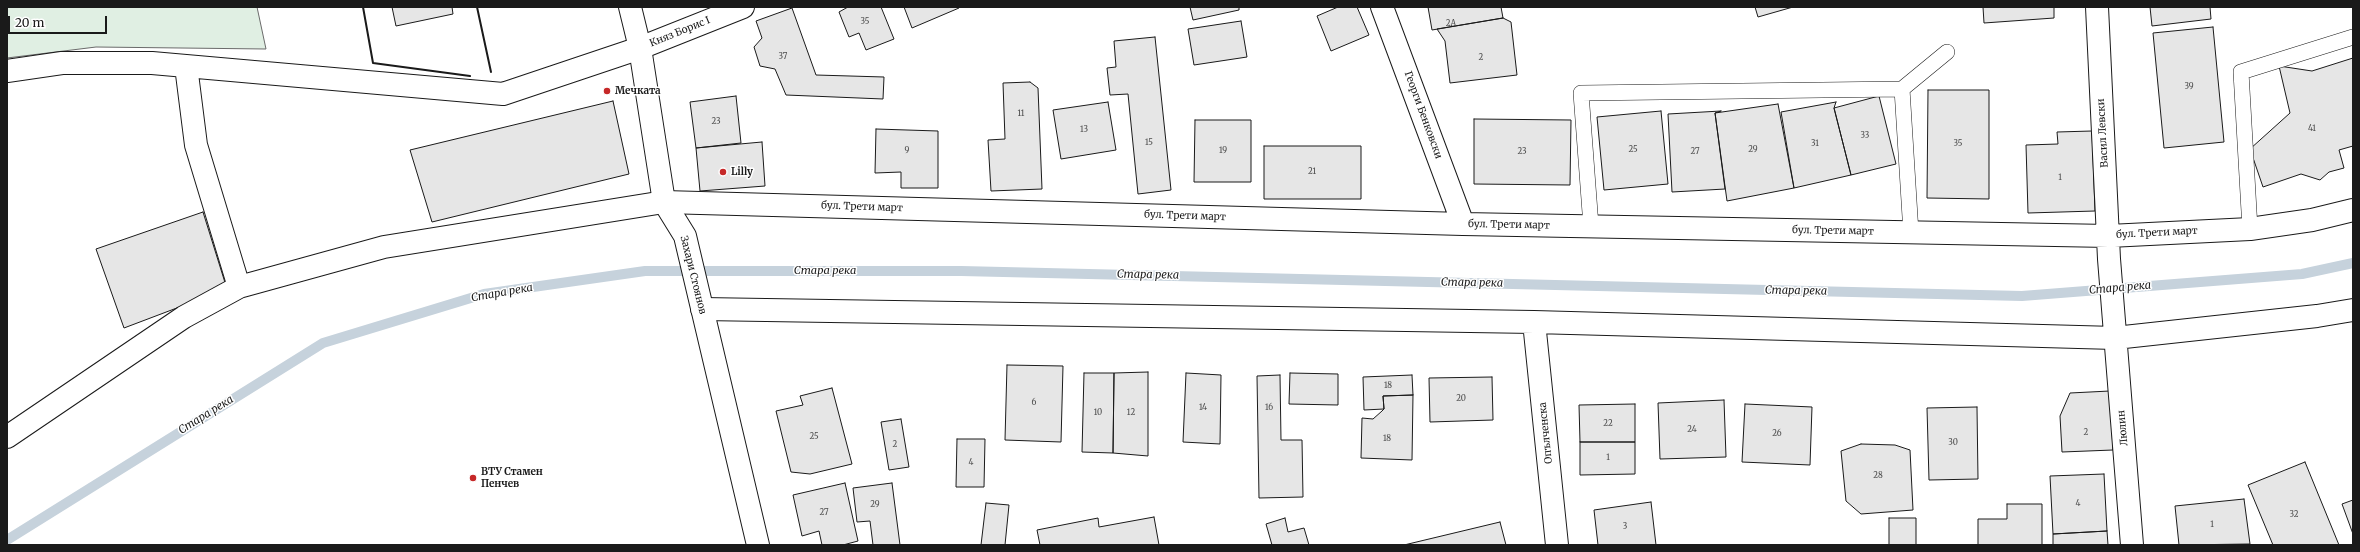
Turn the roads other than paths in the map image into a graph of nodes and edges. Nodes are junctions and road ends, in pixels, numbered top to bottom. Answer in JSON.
{"nodes":[{"id":1,"x":630,"y":7,"type":"edge"},
{"id":2,"x":743,"y":7,"type":"edge"},
{"id":3,"x":1382,"y":7,"type":"edge"},
{"id":4,"x":2097,"y":7,"type":"edge"},
{"id":5,"x":2353,"y":37,"type":"edge"},
{"id":6,"x":640,"y":48,"type":"junction"},
{"id":7,"x":1948,"y":52,"type":"dead end"},
{"id":8,"x":186,"y":66,"type":"junction"},
{"id":9,"x":7,"y":71,"type":"edge"},
{"id":10,"x":1902,"y":89,"type":"junction"},
{"id":11,"x":664,"y":202,"type":"junction"},
{"id":12,"x":2353,"y":210,"type":"edge"},
{"id":13,"x":1463,"y":224,"type":"junction"},
{"id":14,"x":1591,"y":226,"type":"junction"},
{"id":15,"x":2250,"y":229,"type":"junction"},
{"id":16,"x":1911,"y":233,"type":"junction"},
{"id":17,"x":2108,"y":236,"type":"junction"},
{"id":18,"x":238,"y":287,"type":"junction"},
{"id":19,"x":700,"y":302,"type":"junction"},
{"id":20,"x":2353,"y":310,"type":"edge"},
{"id":21,"x":2113,"y":311,"type":"joint"},
{"id":22,"x":1534,"y":322,"type":"junction"},
{"id":23,"x":2115,"y":338,"type":"junction"},
{"id":24,"x":7,"y":437,"type":"edge"},
{"id":25,"x":758,"y":545,"type":"edge"},
{"id":26,"x":1557,"y":545,"type":"edge"},
{"id":27,"x":2132,"y":545,"type":"edge"}],
"edges":[{"from":1,"to":6,"type":"street","name":"Захари Стоянов"},
{"from":2,"to":6,"type":"street","name":"Княз Борис I"},
{"from":3,"to":13,"type":"street","name":"Георги Бенковски"},
{"from":4,"to":17,"type":"street","name":"Васил Левски"},
{"from":5,"to":15,"type":"lane"},
{"from":6,"to":8,"type":"street","name":"Княз Борис I"},
{"from":6,"to":11,"type":"street","name":"Захари Стоянов"},
{"from":7,"to":10,"type":"lane"},
{"from":8,"to":9,"type":"street","name":"Княз Борис I"},
{"from":8,"to":18,"type":"street"},
{"from":10,"to":14,"type":"lane"},
{"from":10,"to":16,"type":"lane"},
{"from":11,"to":13,"type":"street","name":"бул. Трети март"},
{"from":11,"to":18,"type":"street","name":"бул. Трети март"},
{"from":11,"to":19,"type":"street","name":"Захари Стоянов"},
{"from":12,"to":15,"type":"street","name":"бул. Трети март"},
{"from":13,"to":14,"type":"street","name":"бул. Трети март"},
{"from":14,"to":16,"type":"street","name":"бул. Трети март"},
{"from":15,"to":17,"type":"street","name":"бул. Трети март"},
{"from":16,"to":17,"type":"street","name":"бул. Трети март"},
{"from":17,"to":21,"type":"street","name":"Васил Левски"},
{"from":18,"to":24,"type":"street","name":"бул. Трети март"},
{"from":19,"to":22,"type":"street"},
{"from":19,"to":25,"type":"street","name":"Захари Стоянов"},
{"from":20,"to":23,"type":"street"},
{"from":21,"to":23,"type":"street","name":"Люлин"},
{"from":22,"to":23,"type":"street"},
{"from":22,"to":26,"type":"street","name":"Опълченска"},
{"from":23,"to":27,"type":"street","name":"Люлин"}]}
